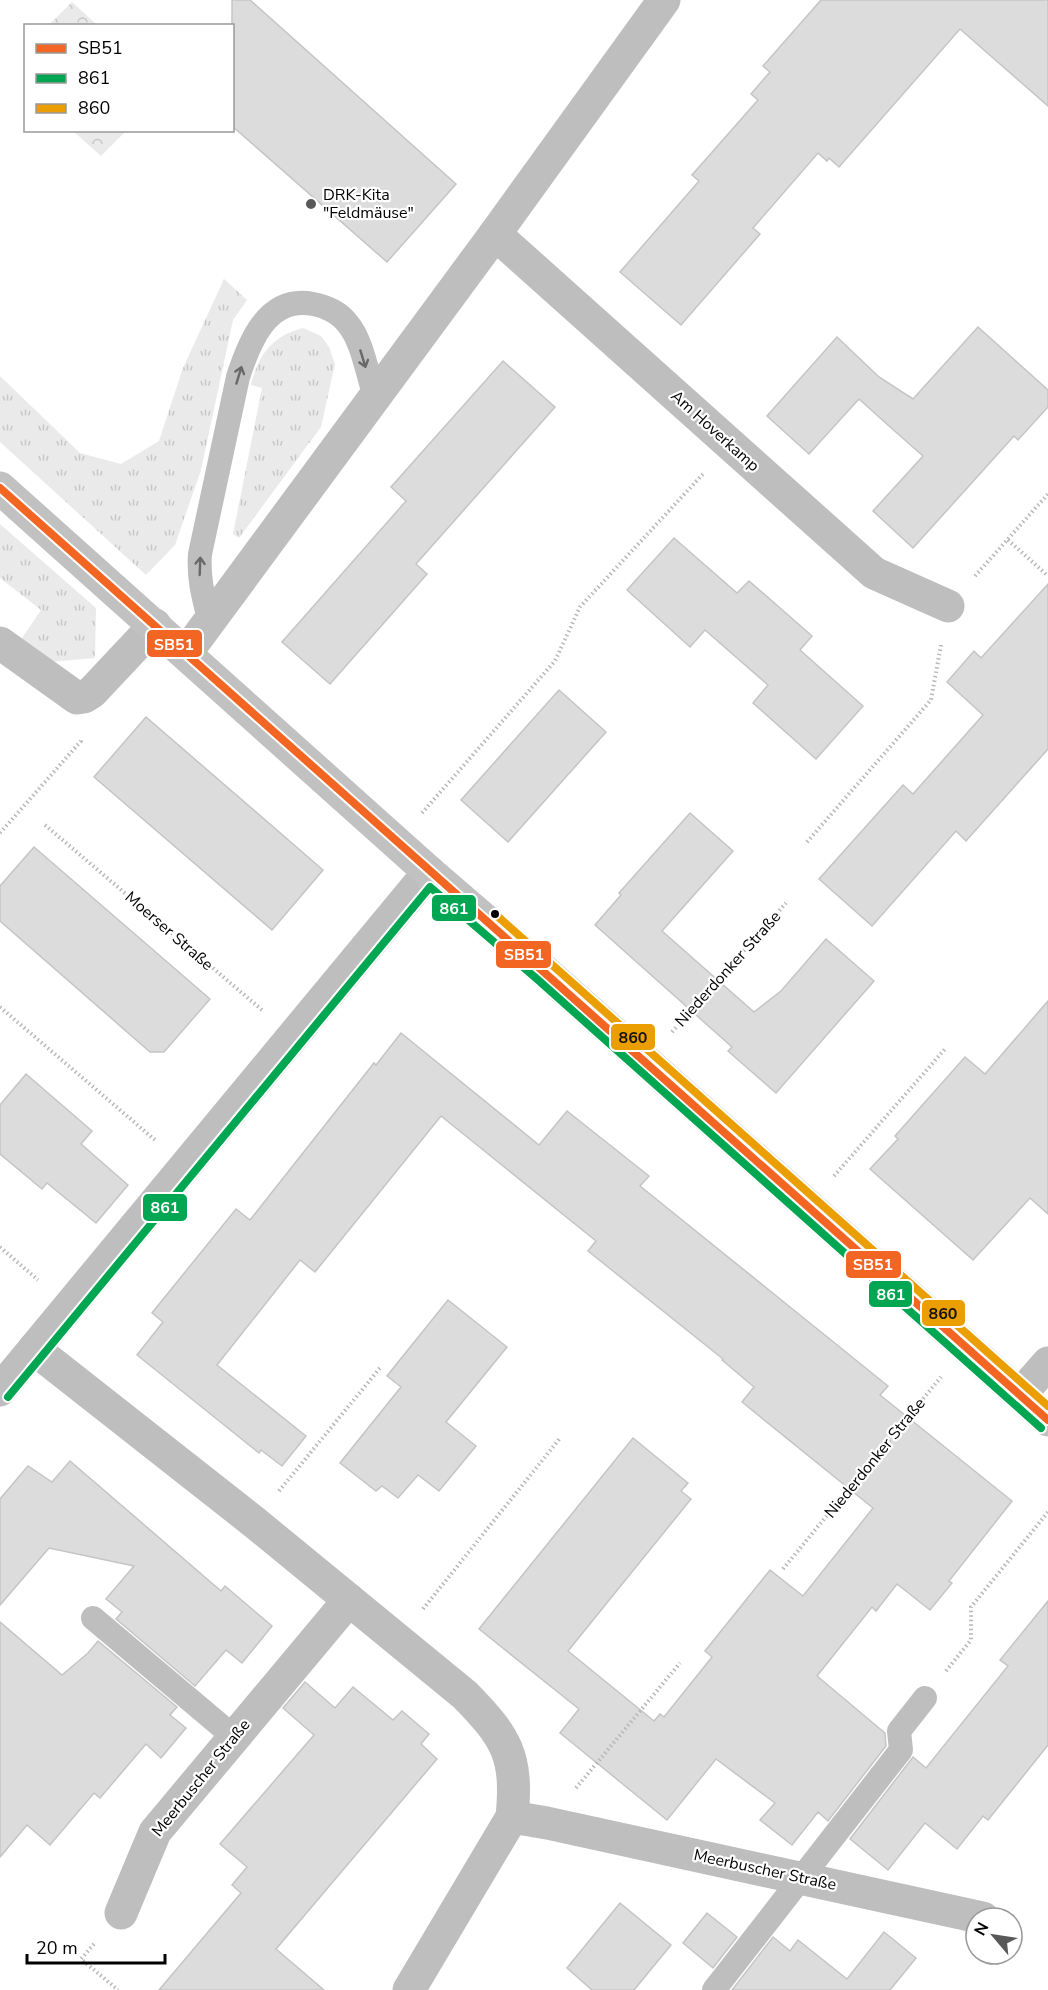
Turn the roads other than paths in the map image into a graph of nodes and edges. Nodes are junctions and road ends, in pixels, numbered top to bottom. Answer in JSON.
{"nodes":[{"id":1,"x":664,"y":0,"type":"edge"},
{"id":2,"x":495,"y":234,"type":"junction"},
{"id":3,"x":375,"y":397,"type":"junction"},
{"id":4,"x":0,"y":488,"type":"edge"},
{"id":5,"x":948,"y":606,"type":"road end"},
{"id":6,"x":210,"y":623,"type":"junction"},
{"id":7,"x":155,"y":625,"type":"junction"},
{"id":8,"x":0,"y":643,"type":"edge"},
{"id":9,"x":186,"y":653,"type":"junction"},
{"id":10,"x":429,"y":872,"type":"junction"},
{"id":11,"x":34,"y":1348,"type":"junction"},
{"id":12,"x":1048,"y":1363,"type":"edge"},
{"id":13,"x":0,"y":1390,"type":"edge"},
{"id":14,"x":1020,"y":1395,"type":"junction"},
{"id":15,"x":1048,"y":1420,"type":"edge"},
{"id":16,"x":349,"y":1600,"type":"junction"},
{"id":17,"x":93,"y":1618,"type":"dead end"},
{"id":18,"x":925,"y":1698,"type":"road end"},
{"id":19,"x":234,"y":1737,"type":"junction"},
{"id":20,"x":512,"y":1817,"type":"junction"},
{"id":21,"x":802,"y":1878,"type":"junction"},
{"id":22,"x":121,"y":1913,"type":"road end"},
{"id":23,"x":964,"y":1914,"type":"edge"},
{"id":24,"x":409,"y":1990,"type":"edge"},
{"id":25,"x":714,"y":1990,"type":"edge"}],
"edges":[{"from":1,"to":2,"type":"street"},
{"from":2,"to":3,"type":"street"},
{"from":2,"to":5,"type":"street","name":"Am Hoverkamp"},
{"from":3,"to":6,"type":"street"},
{"from":6,"to":3,"type":"lane","one_way":true},
{"from":4,"to":7,"type":"street"},
{"from":6,"to":9,"type":"street"},
{"from":7,"to":8,"type":"street"},
{"from":7,"to":9,"type":"street"},
{"from":9,"to":10,"type":"street"},
{"from":10,"to":11,"type":"street"},
{"from":10,"to":14,"type":"street"},
{"from":11,"to":13,"type":"street"},
{"from":11,"to":16,"type":"street"},
{"from":12,"to":14,"type":"street"},
{"from":14,"to":15,"type":"street"},
{"from":16,"to":19,"type":"street","name":"Meerbuscher Straße"},
{"from":16,"to":20,"type":"street"},
{"from":17,"to":19,"type":"lane"},
{"from":18,"to":21,"type":"lane"},
{"from":19,"to":22,"type":"street","name":"Meerbuscher Straße"},
{"from":20,"to":21,"type":"street","name":"Meerbuscher Straße"},
{"from":20,"to":24,"type":"street"},
{"from":21,"to":23,"type":"street","name":"Meerbuscher Straße"},
{"from":21,"to":25,"type":"lane"}]}
